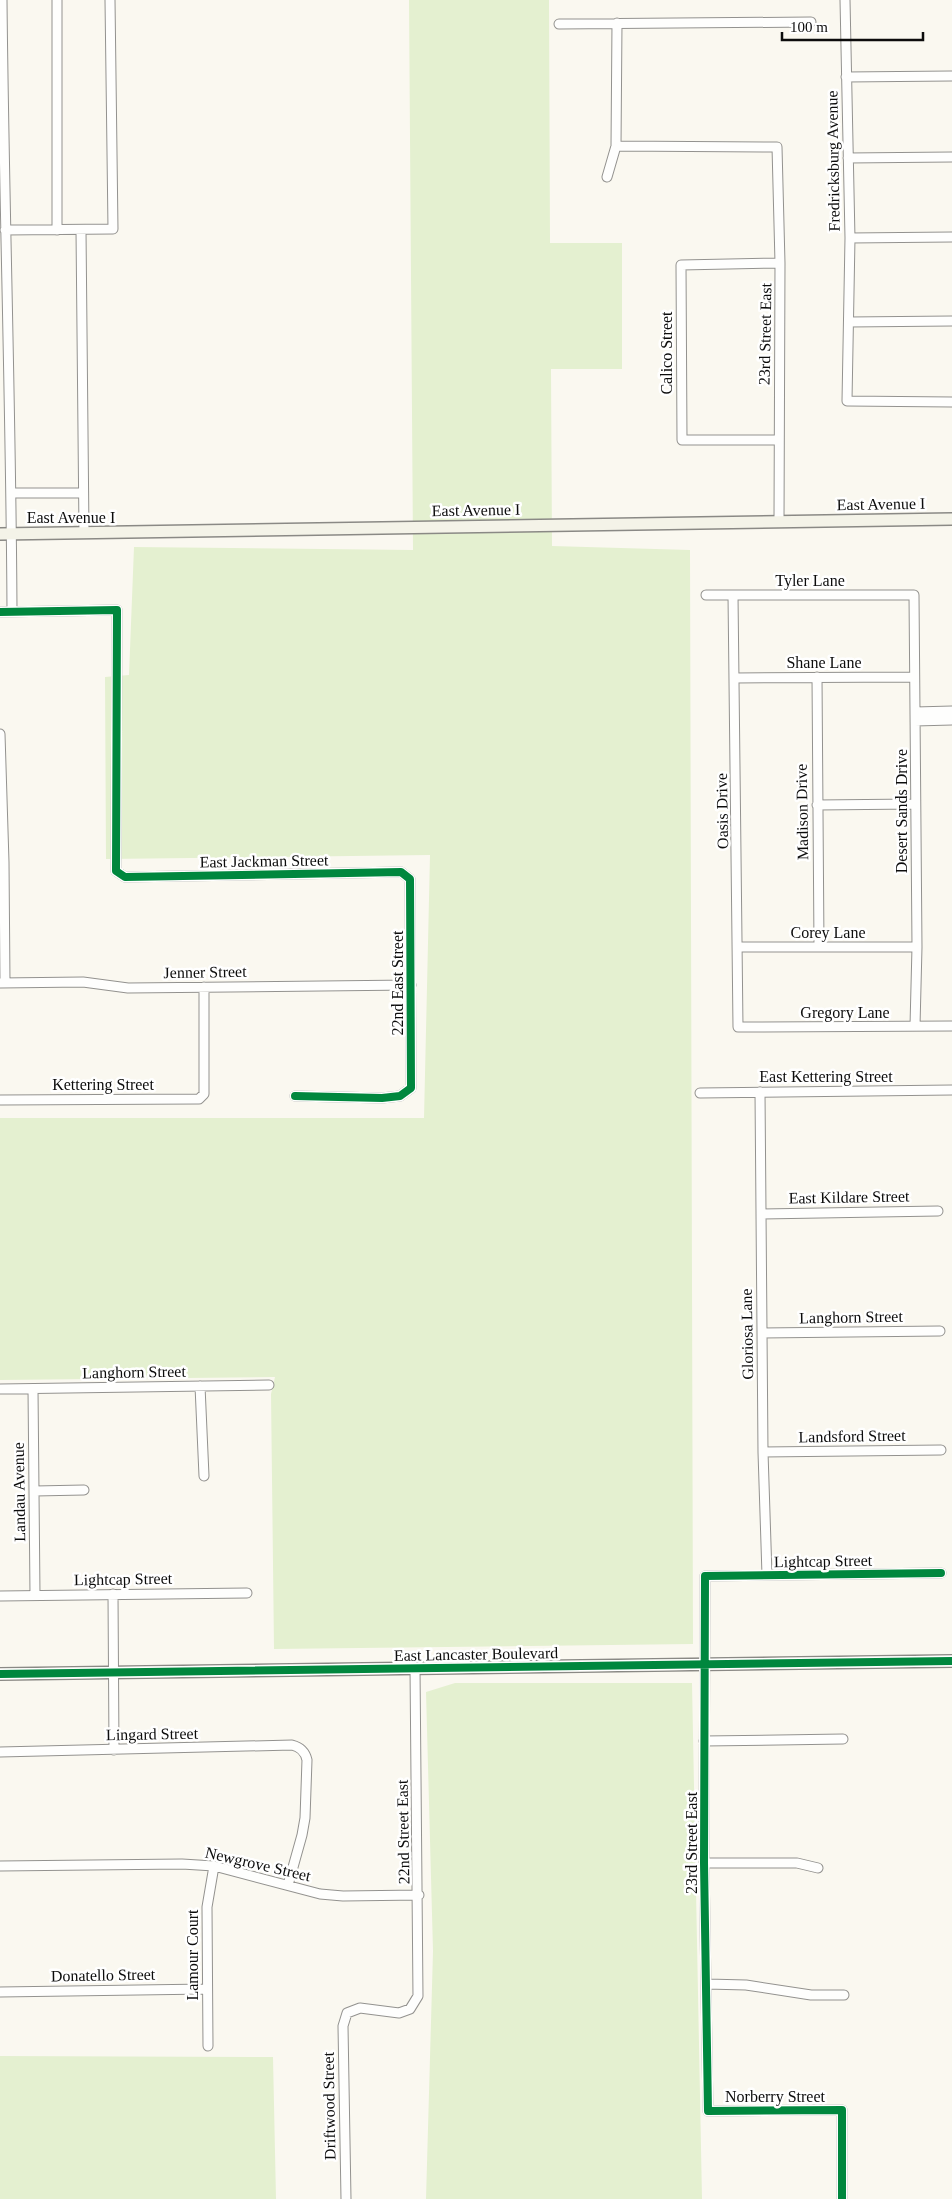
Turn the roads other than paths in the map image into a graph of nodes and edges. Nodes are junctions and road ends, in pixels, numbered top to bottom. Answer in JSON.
{"nodes":[{"id":1,"x":2,"y":0,"type":"edge"},
{"id":2,"x":58,"y":0,"type":"edge"},
{"id":3,"x":110,"y":0,"type":"edge"},
{"id":4,"x":845,"y":0,"type":"edge"},
{"id":5,"x":811,"y":22,"type":"dead end"},
{"id":6,"x":616,"y":23,"type":"junction"},
{"id":7,"x":559,"y":24,"type":"dead end"},
{"id":8,"x":951,"y":76,"type":"edge"},
{"id":9,"x":846,"y":77,"type":"junction"},
{"id":10,"x":616,"y":146,"type":"junction"},
{"id":11,"x":952,"y":157,"type":"edge"},
{"id":12,"x":848,"y":158,"type":"junction"},
{"id":13,"x":607,"y":177,"type":"dead end"},
{"id":14,"x":4,"y":230,"type":"junction"},
{"id":15,"x":57,"y":230,"type":"junction"},
{"id":16,"x":81,"y":230,"type":"junction"},
{"id":17,"x":952,"y":237,"type":"edge"},
{"id":18,"x":850,"y":238,"type":"junction"},
{"id":19,"x":780,"y":263,"type":"junction"},
{"id":20,"x":952,"y":321,"type":"edge"},
{"id":21,"x":849,"y":322,"type":"junction"},
{"id":22,"x":952,"y":402,"type":"edge"},
{"id":23,"x":778,"y":440,"type":"junction"},
{"id":24,"x":84,"y":493,"type":"junction"},
{"id":25,"x":12,"y":494,"type":"junction"},
{"id":26,"x":952,"y":519,"type":"edge"},
{"id":27,"x":779,"y":522,"type":"junction"},
{"id":28,"x":84,"y":533,"type":"junction"},
{"id":29,"x":6,"y":534,"type":"edge"},
{"id":30,"x":706,"y":595,"type":"dead end"},
{"id":31,"x":733,"y":595,"type":"junction"},
{"id":32,"x":914,"y":595,"type":"joint"},
{"id":33,"x":12,"y":611,"type":"junction"},
{"id":34,"x":0,"y":612,"type":"edge"},
{"id":35,"x":817,"y":677,"type":"junction"},
{"id":36,"x":914,"y":677,"type":"junction"},
{"id":37,"x":735,"y":678,"type":"junction"},
{"id":38,"x":952,"y":711,"type":"edge"},
{"id":39,"x":915,"y":716,"type":"junction"},
{"id":40,"x":952,"y":720,"type":"edge"},
{"id":41,"x":0,"y":734,"type":"edge"},
{"id":42,"x":915,"y":804,"type":"junction"},
{"id":43,"x":817,"y":805,"type":"junction"},
{"id":44,"x":2,"y":862,"type":"edge"},
{"id":45,"x":410,"y":879,"type":"joint"},
{"id":46,"x":819,"y":946,"type":"junction"},
{"id":47,"x":738,"y":947,"type":"junction"},
{"id":48,"x":917,"y":948,"type":"junction"},
{"id":49,"x":2,"y":983,"type":"edge"},
{"id":50,"x":411,"y":985,"type":"junction"},
{"id":51,"x":204,"y":987,"type":"junction"},
{"id":52,"x":915,"y":1026,"type":"junction"},
{"id":53,"x":952,"y":1026,"type":"edge"},
{"id":54,"x":738,"y":1027,"type":"joint"},
{"id":55,"x":952,"y":1090,"type":"edge"},
{"id":56,"x":760,"y":1092,"type":"junction"},
{"id":57,"x":700,"y":1093,"type":"dead end"},
{"id":58,"x":295,"y":1096,"type":"dead end"},
{"id":59,"x":0,"y":1100,"type":"edge"},
{"id":60,"x":938,"y":1211,"type":"dead end"},
{"id":61,"x":761,"y":1214,"type":"junction"},
{"id":62,"x":940,"y":1331,"type":"dead end"},
{"id":63,"x":762,"y":1333,"type":"junction"},
{"id":64,"x":269,"y":1385,"type":"dead end"},
{"id":65,"x":200,"y":1386,"type":"junction"},
{"id":66,"x":33,"y":1388,"type":"junction"},
{"id":67,"x":0,"y":1389,"type":"edge"},
{"id":68,"x":941,"y":1450,"type":"dead end"},
{"id":69,"x":763,"y":1452,"type":"junction"},
{"id":70,"x":204,"y":1476,"type":"dead end"},
{"id":71,"x":84,"y":1490,"type":"dead end"},
{"id":72,"x":35,"y":1491,"type":"junction"},
{"id":73,"x":941,"y":1573,"type":"dead end"},
{"id":74,"x":705,"y":1576,"type":"joint"},
{"id":75,"x":767,"y":1576,"type":"junction"},
{"id":76,"x":247,"y":1593,"type":"dead end"},
{"id":77,"x":113,"y":1594,"type":"junction"},
{"id":78,"x":36,"y":1595,"type":"junction"},
{"id":79,"x":0,"y":1596,"type":"edge"},
{"id":80,"x":952,"y":1661,"type":"edge"},
{"id":81,"x":705,"y":1665,"type":"junction"},
{"id":82,"x":415,"y":1668,"type":"junction"},
{"id":83,"x":114,"y":1672,"type":"junction"},
{"id":84,"x":0,"y":1674,"type":"edge"},
{"id":85,"x":843,"y":1739,"type":"dead end"},
{"id":86,"x":704,"y":1741,"type":"junction"},
{"id":87,"x":114,"y":1750,"type":"junction"},
{"id":88,"x":0,"y":1752,"type":"edge"},
{"id":89,"x":704,"y":1863,"type":"junction"},
{"id":90,"x":0,"y":1866,"type":"edge"},
{"id":91,"x":214,"y":1866,"type":"junction"},
{"id":92,"x":818,"y":1868,"type":"dead end"},
{"id":93,"x":288,"y":1885,"type":"junction"},
{"id":94,"x":419,"y":1895,"type":"junction"},
{"id":95,"x":706,"y":1984,"type":"junction"},
{"id":96,"x":207,"y":1989,"type":"junction"},
{"id":97,"x":0,"y":1992,"type":"edge"},
{"id":98,"x":844,"y":1995,"type":"dead end"},
{"id":99,"x":348,"y":2013,"type":"joint"},
{"id":100,"x":208,"y":2046,"type":"dead end"},
{"id":101,"x":708,"y":2111,"type":"joint"},
{"id":102,"x":346,"y":2199,"type":"edge"},
{"id":103,"x":842,"y":2199,"type":"edge"}],
"edges":[{"from":1,"to":14,"type":"street"},
{"from":2,"to":15,"type":"street"},
{"from":3,"to":16,"type":"street"},
{"from":4,"to":9,"type":"street","name":"Fredricksburg Avenue"},
{"from":5,"to":6,"type":"street"},
{"from":6,"to":7,"type":"street"},
{"from":6,"to":10,"type":"street"},
{"from":8,"to":9,"type":"street"},
{"from":9,"to":12,"type":"street","name":"Fredricksburg Avenue"},
{"from":10,"to":13,"type":"street"},
{"from":10,"to":19,"type":"street","name":"23rd Street East"},
{"from":11,"to":12,"type":"street"},
{"from":12,"to":18,"type":"street","name":"Fredricksburg Avenue"},
{"from":14,"to":15,"type":"street"},
{"from":14,"to":25,"type":"street"},
{"from":15,"to":16,"type":"street"},
{"from":16,"to":24,"type":"street"},
{"from":17,"to":18,"type":"street"},
{"from":18,"to":21,"type":"street","name":"Fredricksburg Avenue"},
{"from":19,"to":23,"type":"street","name":"23rd Street East"},
{"from":19,"to":23,"type":"street","name":"Calico Street"},
{"from":20,"to":21,"type":"street"},
{"from":21,"to":22,"type":"street","name":"Fredricksburg Avenue"},
{"from":23,"to":27,"type":"street","name":"23rd Street East"},
{"from":24,"to":25,"type":"street"},
{"from":24,"to":28,"type":"street"},
{"from":25,"to":29,"type":"street"},
{"from":26,"to":27,"type":"main road","name":"East Avenue I"},
{"from":27,"to":28,"type":"main road","name":"East Avenue I"},
{"from":28,"to":29,"type":"main road","name":"East Avenue I"},
{"from":29,"to":33,"type":"street"},
{"from":30,"to":31,"type":"street","name":"Tyler Lane"},
{"from":31,"to":32,"type":"street","name":"Tyler Lane"},
{"from":31,"to":37,"type":"street","name":"Oasis Drive"},
{"from":32,"to":36,"type":"street","name":"Desert Sands Drive"},
{"from":33,"to":34,"type":"street"},
{"from":33,"to":45,"type":"street","name":"East Jackman Street"},
{"from":35,"to":36,"type":"street","name":"Shane Lane"},
{"from":35,"to":37,"type":"street","name":"Shane Lane"},
{"from":35,"to":43,"type":"street","name":"Madison Drive"},
{"from":36,"to":39,"type":"street","name":"Desert Sands Drive"},
{"from":37,"to":47,"type":"street","name":"Oasis Drive"},
{"from":38,"to":39,"type":"street"},
{"from":39,"to":40,"type":"street"},
{"from":39,"to":42,"type":"street","name":"Desert Sands Drive"},
{"from":41,"to":44,"type":"street"},
{"from":42,"to":43,"type":"street"},
{"from":42,"to":48,"type":"street","name":"Desert Sands Drive"},
{"from":43,"to":46,"type":"street","name":"Madison Drive"},
{"from":44,"to":49,"type":"street"},
{"from":45,"to":50,"type":"street","name":"22nd East Street"},
{"from":46,"to":47,"type":"street","name":"Corey Lane"},
{"from":46,"to":48,"type":"street","name":"Corey Lane"},
{"from":47,"to":54,"type":"street","name":"Oasis Drive"},
{"from":48,"to":52,"type":"street","name":"Desert Sands Drive"},
{"from":49,"to":51,"type":"street","name":"Jenner Street"},
{"from":50,"to":51,"type":"street","name":"Jenner Street"},
{"from":50,"to":58,"type":"street","name":"22nd East Street"},
{"from":51,"to":59,"type":"street","name":"Kettering Street"},
{"from":52,"to":53,"type":"street","name":"Gregory Lane"},
{"from":52,"to":54,"type":"street","name":"Gregory Lane"},
{"from":55,"to":56,"type":"street","name":"East Kettering Street"},
{"from":56,"to":57,"type":"street","name":"East Kettering Street"},
{"from":56,"to":61,"type":"street","name":"Gloriosa Lane"},
{"from":60,"to":61,"type":"street","name":"East Kildare Street"},
{"from":61,"to":63,"type":"street","name":"Gloriosa Lane"},
{"from":62,"to":63,"type":"street","name":"Langhorn Street"},
{"from":63,"to":69,"type":"street","name":"Gloriosa Lane"},
{"from":64,"to":65,"type":"street","name":"Langhorn Street"},
{"from":65,"to":66,"type":"street","name":"Langhorn Street"},
{"from":65,"to":70,"type":"street"},
{"from":66,"to":67,"type":"street","name":"Langhorn Street"},
{"from":66,"to":72,"type":"street","name":"Landau Avenue"},
{"from":68,"to":69,"type":"street","name":"Landsford Street"},
{"from":69,"to":75,"type":"street","name":"Gloriosa Lane"},
{"from":71,"to":72,"type":"street"},
{"from":72,"to":78,"type":"street","name":"Landau Avenue"},
{"from":73,"to":75,"type":"street","name":"Lightcap Street"},
{"from":74,"to":75,"type":"street","name":"Lightcap Street"},
{"from":74,"to":81,"type":"street","name":"23rd Street East"},
{"from":76,"to":77,"type":"street","name":"Lightcap Street"},
{"from":77,"to":78,"type":"street","name":"Lightcap Street"},
{"from":77,"to":83,"type":"street"},
{"from":78,"to":79,"type":"street","name":"Lightcap Street"},
{"from":80,"to":81,"type":"main road","name":"East Lancaster Boulevard"},
{"from":81,"to":82,"type":"main road","name":"East Lancaster Boulevard"},
{"from":81,"to":86,"type":"street","name":"23rd Street East"},
{"from":82,"to":83,"type":"main road","name":"East Lancaster Boulevard"},
{"from":82,"to":94,"type":"street","name":"22nd Street East"},
{"from":83,"to":84,"type":"main road","name":"East Lancaster Boulevard"},
{"from":83,"to":87,"type":"street"},
{"from":85,"to":86,"type":"street"},
{"from":86,"to":89,"type":"street","name":"23rd Street East"},
{"from":87,"to":88,"type":"street","name":"Lingard Street"},
{"from":87,"to":93,"type":"street","name":"Lingard Street"},
{"from":89,"to":92,"type":"street"},
{"from":89,"to":95,"type":"street","name":"23rd Street East"},
{"from":90,"to":91,"type":"street","name":"Newgrove Street"},
{"from":91,"to":93,"type":"street","name":"Newgrove Street"},
{"from":91,"to":96,"type":"street","name":"Lamour Court"},
{"from":93,"to":94,"type":"street","name":"Newgrove Street"},
{"from":94,"to":99,"type":"street","name":"22nd Street East"},
{"from":95,"to":98,"type":"street"},
{"from":95,"to":101,"type":"street","name":"23rd Street East"},
{"from":96,"to":97,"type":"street","name":"Donatello Street"},
{"from":96,"to":100,"type":"street","name":"Lamour Court"},
{"from":99,"to":102,"type":"street","name":"Driftwood Street"},
{"from":101,"to":103,"type":"street","name":"Norberry Street"}]}
